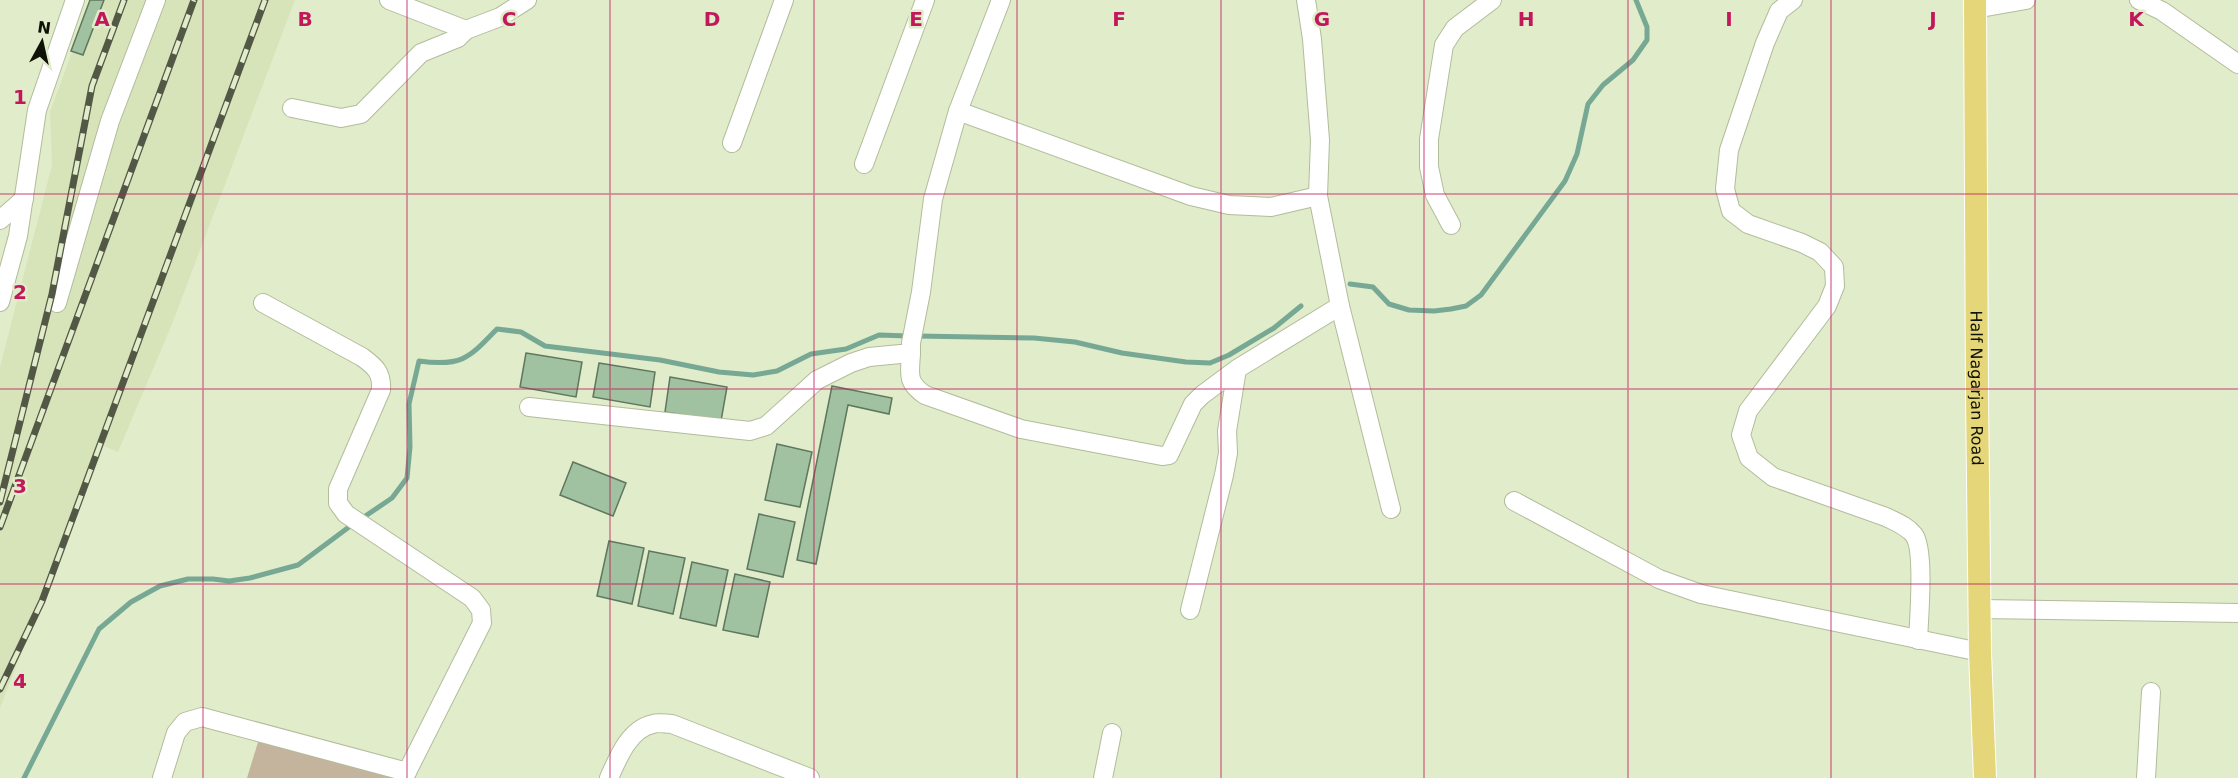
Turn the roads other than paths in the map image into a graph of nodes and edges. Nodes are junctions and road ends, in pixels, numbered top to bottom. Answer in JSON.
{"nodes":[{"id":1,"x":75,"y":0,"type":"edge"},
{"id":2,"x":156,"y":0,"type":"edge"},
{"id":3,"x":389,"y":0,"type":"edge"},
{"id":4,"x":527,"y":0,"type":"edge"},
{"id":5,"x":784,"y":0,"type":"edge"},
{"id":6,"x":925,"y":0,"type":"edge"},
{"id":7,"x":1001,"y":0,"type":"edge"},
{"id":8,"x":1306,"y":0,"type":"edge"},
{"id":9,"x":1492,"y":0,"type":"edge"},
{"id":10,"x":1793,"y":0,"type":"edge"},
{"id":11,"x":2026,"y":0,"type":"edge"},
{"id":12,"x":2139,"y":0,"type":"edge"},
{"id":13,"x":1975,"y":5,"type":"edge"},
{"id":14,"x":466,"y":30,"type":"junction"},
{"id":15,"x":2238,"y":64,"type":"edge"},
{"id":16,"x":292,"y":108,"type":"dead end"},
{"id":17,"x":957,"y":111,"type":"junction"},
{"id":18,"x":732,"y":143,"type":"dead end"},
{"id":19,"x":864,"y":165,"type":"dead end"},
{"id":20,"x":1318,"y":195,"type":"junction"},
{"id":21,"x":24,"y":199,"type":"junction"},
{"id":22,"x":0,"y":220,"type":"edge"},
{"id":23,"x":1451,"y":225,"type":"dead end"},
{"id":24,"x":0,"y":302,"type":"edge"},
{"id":25,"x":57,"y":303,"type":"dead end"},
{"id":26,"x":263,"y":303,"type":"dead end"},
{"id":27,"x":1340,"y":306,"type":"junction"},
{"id":28,"x":911,"y":348,"type":"junction"},
{"id":29,"x":1237,"y":369,"type":"junction"},
{"id":30,"x":529,"y":407,"type":"dead end"},
{"id":31,"x":1514,"y":501,"type":"dead end"},
{"id":32,"x":1391,"y":509,"type":"dead end"},
{"id":33,"x":1980,"y":609,"type":"junction"},
{"id":34,"x":1190,"y":610,"type":"dead end"},
{"id":35,"x":2238,"y":614,"type":"edge"},
{"id":36,"x":1918,"y":639,"type":"junction"},
{"id":37,"x":1980,"y":652,"type":"junction"},
{"id":38,"x":2151,"y":692,"type":"dead end"},
{"id":39,"x":1113,"y":733,"type":"dead end"},
{"id":40,"x":405,"y":775,"type":"edge"},
{"id":41,"x":162,"y":778,"type":"edge"},
{"id":42,"x":609,"y":778,"type":"edge"},
{"id":43,"x":810,"y":778,"type":"edge"},
{"id":44,"x":1103,"y":778,"type":"edge"},
{"id":45,"x":1985,"y":778,"type":"edge"},
{"id":46,"x":2146,"y":778,"type":"edge"}],
"edges":[{"from":1,"to":21,"type":"street"},
{"from":2,"to":25,"type":"street"},
{"from":3,"to":14,"type":"street"},
{"from":4,"to":14,"type":"street"},
{"from":5,"to":18,"type":"street"},
{"from":6,"to":19,"type":"street"},
{"from":7,"to":17,"type":"street"},
{"from":8,"to":20,"type":"street"},
{"from":9,"to":23,"type":"street"},
{"from":10,"to":36,"type":"street"},
{"from":11,"to":13,"type":"street"},
{"from":12,"to":15,"type":"street"},
{"from":13,"to":33,"type":"main road","name":"Half Nagarjan Road"},
{"from":14,"to":16,"type":"street"},
{"from":17,"to":20,"type":"street"},
{"from":17,"to":28,"type":"street"},
{"from":20,"to":27,"type":"street"},
{"from":21,"to":22,"type":"street"},
{"from":21,"to":24,"type":"street"},
{"from":26,"to":40,"type":"street"},
{"from":27,"to":29,"type":"street"},
{"from":27,"to":32,"type":"street"},
{"from":28,"to":29,"type":"street"},
{"from":28,"to":30,"type":"street"},
{"from":29,"to":34,"type":"street"},
{"from":31,"to":36,"type":"street"},
{"from":33,"to":35,"type":"street"},
{"from":33,"to":37,"type":"main road","name":"Half Nagarjan Road"},
{"from":36,"to":37,"type":"street"},
{"from":37,"to":45,"type":"main road","name":"Half Nagarjan Road"},
{"from":38,"to":46,"type":"street"},
{"from":39,"to":44,"type":"street"},
{"from":40,"to":41,"type":"street"},
{"from":42,"to":43,"type":"street"}]}
